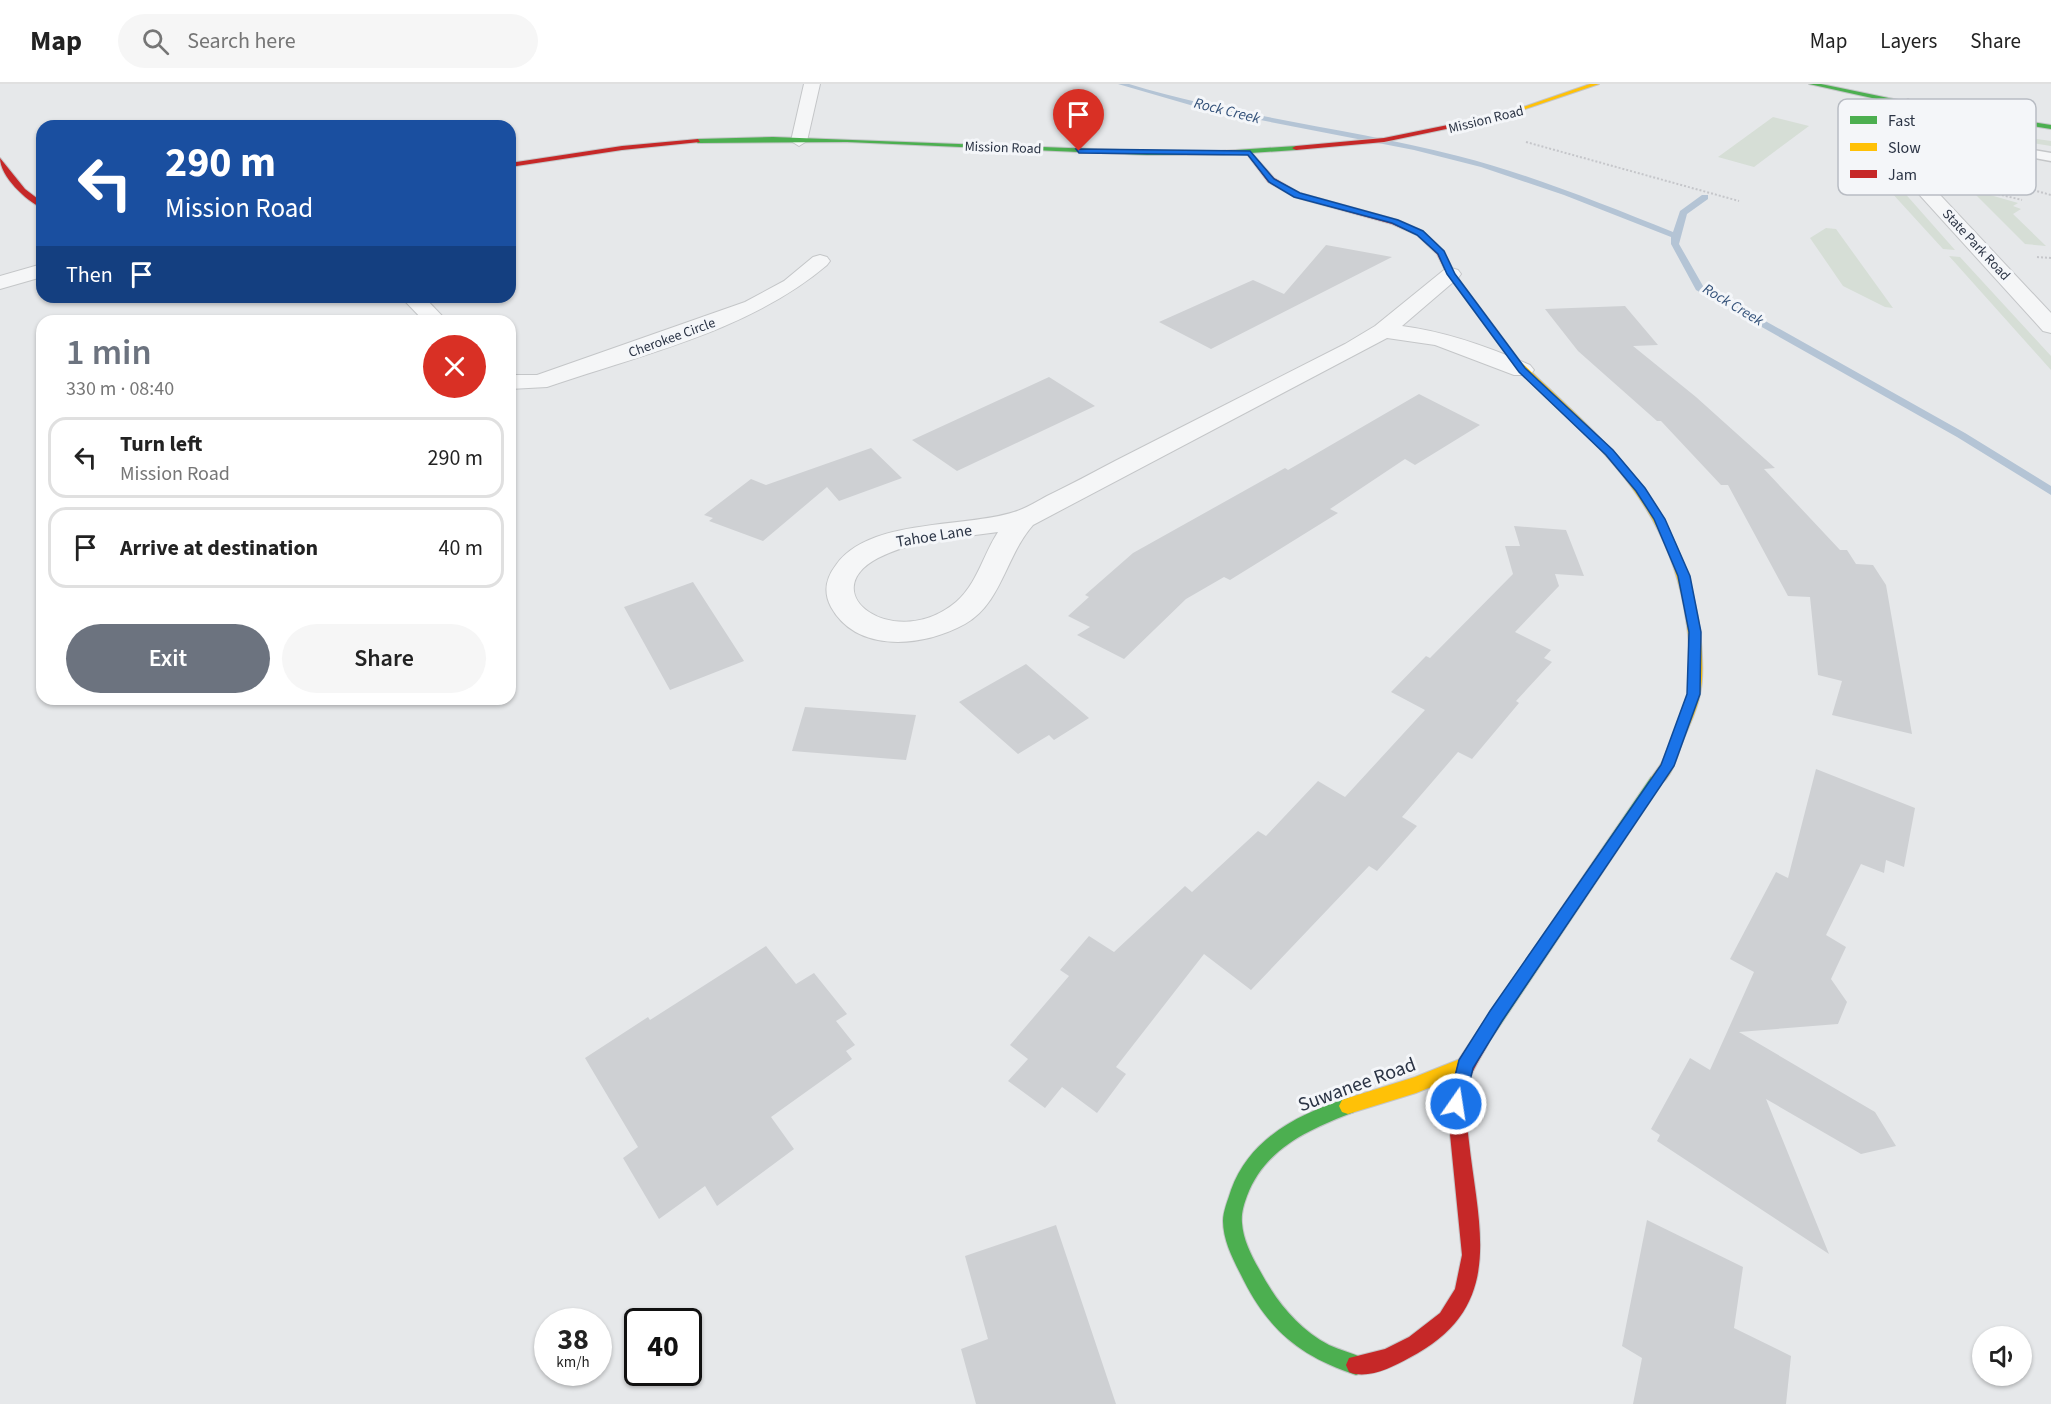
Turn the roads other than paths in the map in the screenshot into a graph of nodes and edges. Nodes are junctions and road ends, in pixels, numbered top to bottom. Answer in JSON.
{"nodes":[{"id":1,"x":812,"y":84,"type":"edge"},
{"id":2,"x":1596,"y":84,"type":"edge"},
{"id":3,"x":1812,"y":84,"type":"edge"},
{"id":4,"x":1856,"y":89,"type":"edge"},
{"id":5,"x":1891,"y":99,"type":"edge"},
{"id":6,"x":2036,"y":125,"type":"edge"},
{"id":7,"x":2051,"y":127,"type":"edge"},
{"id":8,"x":799,"y":141,"type":"junction"},
{"id":9,"x":1250,"y":153,"type":"junction"},
{"id":10,"x":2036,"y":154,"type":"edge"},
{"id":11,"x":2051,"y":157,"type":"edge"},
{"id":12,"x":0,"y":160,"type":"edge"},
{"id":13,"x":516,"y":164,"type":"edge"},
{"id":14,"x":1930,"y":195,"type":"edge"},
{"id":15,"x":36,"y":202,"type":"edge"},
{"id":16,"x":820,"y":261,"type":"dead end"},
{"id":17,"x":36,"y":272,"type":"edge"},
{"id":18,"x":1451,"y":274,"type":"junction"},
{"id":19,"x":0,"y":283,"type":"edge"},
{"id":20,"x":418,"y":303,"type":"edge"},
{"id":21,"x":430,"y":315,"type":"edge"},
{"id":22,"x":2051,"y":326,"type":"edge"},
{"id":23,"x":1383,"y":331,"type":"junction"},
{"id":24,"x":1522,"y":370,"type":"junction"},
{"id":25,"x":516,"y":382,"type":"edge"},
{"id":26,"x":1023,"y":519,"type":"junction"},
{"id":27,"x":1465,"y":1065,"type":"junction"}],
"edges":[{"from":1,"to":8,"type":"street"},
{"from":2,"to":9,"type":"main road","name":"Mission Road"},
{"from":3,"to":4,"type":"main road"},
{"from":4,"to":5,"type":"main road"},
{"from":6,"to":7,"type":"main road"},
{"from":8,"to":9,"type":"main road","name":"Mission Road"},
{"from":8,"to":13,"type":"main road","name":"Mission Road"},
{"from":9,"to":18,"type":"main road","name":"Suwanee Road"},
{"from":10,"to":11,"type":"lane"},
{"from":12,"to":15,"type":"main road"},
{"from":14,"to":22,"type":"street","name":"State Park Road"},
{"from":16,"to":25,"type":"street","name":"Cherokee Circle"},
{"from":17,"to":19,"type":"street"},
{"from":18,"to":23,"type":"street","name":"Tahoe Lane"},
{"from":18,"to":24,"type":"main road","name":"Suwanee Road"},
{"from":20,"to":21,"type":"street"},
{"from":23,"to":24,"type":"street"},
{"from":23,"to":26,"type":"street","name":"Tahoe Lane"},
{"from":24,"to":27,"type":"main road","name":"Suwanee Road"},
{"from":26,"to":26,"type":"street","name":"Tahoe Lane"},
{"from":27,"to":27,"type":"main road","name":"Suwanee Road"}]}
